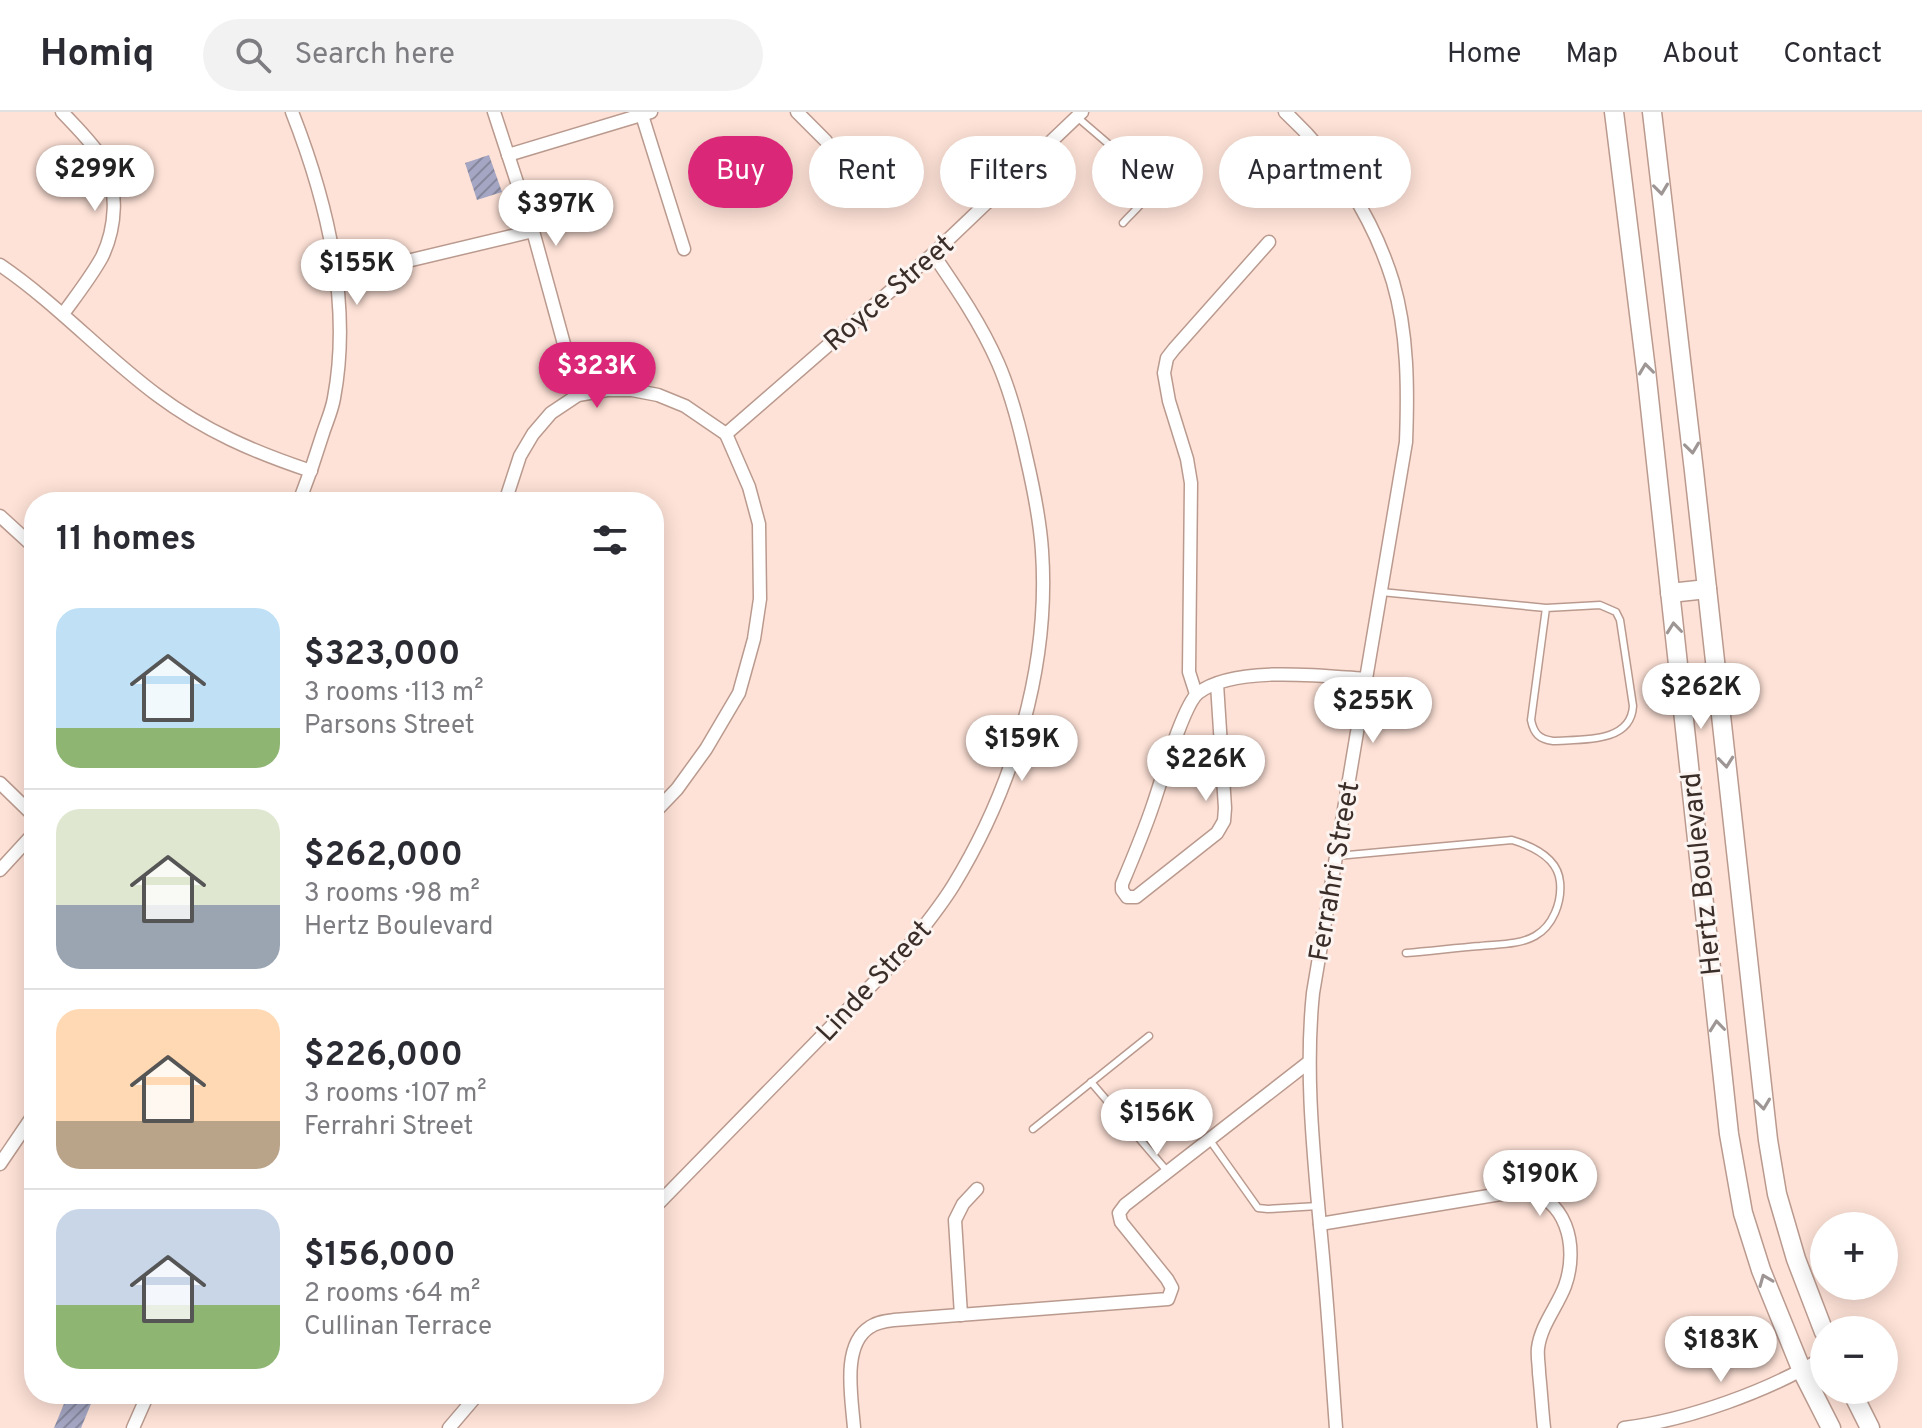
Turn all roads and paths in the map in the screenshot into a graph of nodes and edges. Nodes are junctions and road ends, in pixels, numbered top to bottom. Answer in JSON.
{"nodes":[{"id":1,"x":62,"y":112,"type":"edge"},
{"id":2,"x":292,"y":112,"type":"edge"},
{"id":3,"x":494,"y":112,"type":"edge"},
{"id":4,"x":797,"y":112,"type":"edge"},
{"id":5,"x":1285,"y":112,"type":"edge"},
{"id":6,"x":1614,"y":112,"type":"edge"},
{"id":7,"x":1652,"y":112,"type":"edge"},
{"id":8,"x":645,"y":113,"type":"edge"},
{"id":9,"x":1080,"y":115,"type":"edge"},
{"id":10,"x":821,"y":136,"type":"edge"},
{"id":11,"x":508,"y":155,"type":"junction"},
{"id":12,"x":1123,"y":223,"type":"dead end"},
{"id":13,"x":533,"y":231,"type":"junction"},
{"id":14,"x":1269,"y":242,"type":"dead end"},
{"id":15,"x":684,"y":249,"type":"dead end"},
{"id":16,"x":933,"y":254,"type":"junction"},
{"id":17,"x":0,"y":265,"type":"edge"},
{"id":18,"x":336,"y":278,"type":"junction"},
{"id":19,"x":63,"y":314,"type":"junction"},
{"id":20,"x":578,"y":395,"type":"junction"},
{"id":21,"x":726,"y":434,"type":"junction"},
{"id":22,"x":311,"y":471,"type":"junction"},
{"id":23,"x":303,"y":492,"type":"edge"},
{"id":24,"x":508,"y":492,"type":"edge"},
{"id":25,"x":0,"y":516,"type":"edge"},
{"id":26,"x":24,"y":538,"type":"edge"},
{"id":27,"x":1707,"y":589,"type":"junction"},
{"id":28,"x":1381,"y":592,"type":"junction"},
{"id":29,"x":1670,"y":593,"type":"junction"},
{"id":30,"x":1546,"y":608,"type":"junction"},
{"id":31,"x":1366,"y":679,"type":"junction"},
{"id":32,"x":1217,"y":684,"type":"junction"},
{"id":33,"x":1196,"y":694,"type":"junction"},
{"id":34,"x":0,"y":783,"type":"edge"},
{"id":35,"x":664,"y":803,"type":"edge"},
{"id":36,"x":24,"y":806,"type":"edge"},
{"id":37,"x":24,"y":844,"type":"edge"},
{"id":38,"x":1336,"y":856,"type":"junction"},
{"id":39,"x":0,"y":870,"type":"edge"},
{"id":40,"x":1406,"y":953,"type":"dead end"},
{"id":41,"x":1149,"y":1036,"type":"dead end"},
{"id":42,"x":1309,"y":1062,"type":"junction"},
{"id":43,"x":1091,"y":1082,"type":"junction"},
{"id":44,"x":24,"y":1129,"type":"edge"},
{"id":45,"x":1033,"y":1129,"type":"dead end"},
{"id":46,"x":1209,"y":1139,"type":"junction"},
{"id":47,"x":0,"y":1164,"type":"edge"},
{"id":48,"x":1168,"y":1171,"type":"junction"},
{"id":49,"x":977,"y":1189,"type":"dead end"},
{"id":50,"x":664,"y":1196,"type":"edge"},
{"id":51,"x":1318,"y":1206,"type":"junction"},
{"id":52,"x":1320,"y":1224,"type":"junction"},
{"id":53,"x":961,"y":1315,"type":"junction"},
{"id":54,"x":1818,"y":1316,"type":"edge"},
{"id":55,"x":1810,"y":1366,"type":"edge"},
{"id":56,"x":1802,"y":1371,"type":"junction"},
{"id":57,"x":144,"y":1404,"type":"edge"},
{"id":58,"x":469,"y":1404,"type":"edge"},
{"id":59,"x":1858,"y":1404,"type":"edge"},
{"id":60,"x":133,"y":1428,"type":"edge"},
{"id":61,"x":449,"y":1428,"type":"edge"},
{"id":62,"x":854,"y":1428,"type":"edge"},
{"id":63,"x":1336,"y":1428,"type":"edge"},
{"id":64,"x":1544,"y":1428,"type":"edge"},
{"id":65,"x":1624,"y":1428,"type":"edge"},
{"id":66,"x":1831,"y":1428,"type":"edge"},
{"id":67,"x":1870,"y":1428,"type":"edge"}],
"edges":[{"from":1,"to":19,"type":"street"},
{"from":2,"to":18,"type":"street"},
{"from":3,"to":11,"type":"street"},
{"from":4,"to":10,"type":"street"},
{"from":5,"to":28,"type":"street","name":"Ferrahri Street"},
{"from":29,"to":6,"type":"street","name":"Hertz Boulevard","one_way":true},
{"from":7,"to":27,"type":"street","name":"Hertz Boulevard","one_way":true},
{"from":8,"to":11,"type":"street"},
{"from":8,"to":15,"type":"street"},
{"from":9,"to":12,"type":"lane"},
{"from":9,"to":16,"type":"street","name":"Royce Street"},
{"from":11,"to":13,"type":"street"},
{"from":13,"to":18,"type":"street"},
{"from":13,"to":20,"type":"street"},
{"from":14,"to":33,"type":"street"},
{"from":16,"to":21,"type":"street","name":"Royce Street"},
{"from":16,"to":50,"type":"street","name":"Linde Street"},
{"from":17,"to":19,"type":"street"},
{"from":18,"to":22,"type":"street"},
{"from":19,"to":22,"type":"street"},
{"from":20,"to":21,"type":"street"},
{"from":20,"to":24,"type":"street"},
{"from":21,"to":35,"type":"street"},
{"from":22,"to":23,"type":"street"},
{"from":25,"to":26,"type":"street"},
{"from":27,"to":29,"type":"street"},
{"from":27,"to":54,"type":"street","name":"Hertz Boulevard","one_way":true},
{"from":28,"to":30,"type":"lane"},
{"from":28,"to":31,"type":"street","name":"Ferrahri Street"},
{"from":56,"to":29,"type":"street","name":"Hertz Boulevard","one_way":true},
{"from":30,"to":30,"type":"lane"},
{"from":31,"to":32,"type":"street"},
{"from":31,"to":38,"type":"street","name":"Ferrahri Street"},
{"from":32,"to":33,"type":"street"},
{"from":32,"to":33,"type":"street"},
{"from":34,"to":36,"type":"street"},
{"from":37,"to":39,"type":"street"},
{"from":38,"to":40,"type":"lane"},
{"from":38,"to":42,"type":"street","name":"Ferrahri Street"},
{"from":41,"to":43,"type":"lane"},
{"from":42,"to":46,"type":"street"},
{"from":42,"to":51,"type":"street","name":"Ferrahri Street"},
{"from":43,"to":45,"type":"lane"},
{"from":43,"to":48,"type":"lane"},
{"from":44,"to":47,"type":"street"},
{"from":46,"to":48,"type":"street"},
{"from":46,"to":51,"type":"lane"},
{"from":48,"to":53,"type":"street"},
{"from":49,"to":53,"type":"street"},
{"from":51,"to":52,"type":"street","name":"Ferrahri Street"},
{"from":52,"to":63,"type":"street","name":"Ferrahri Street"},
{"from":52,"to":64,"type":"street"},
{"from":53,"to":62,"type":"street"},
{"from":55,"to":56,"type":"street"},
{"from":56,"to":65,"type":"street"},
{"from":56,"to":66,"type":"street","name":"Hertz Boulevard"},
{"from":57,"to":60,"type":"street"},
{"from":58,"to":61,"type":"street"},
{"from":59,"to":67,"type":"street"}]}
